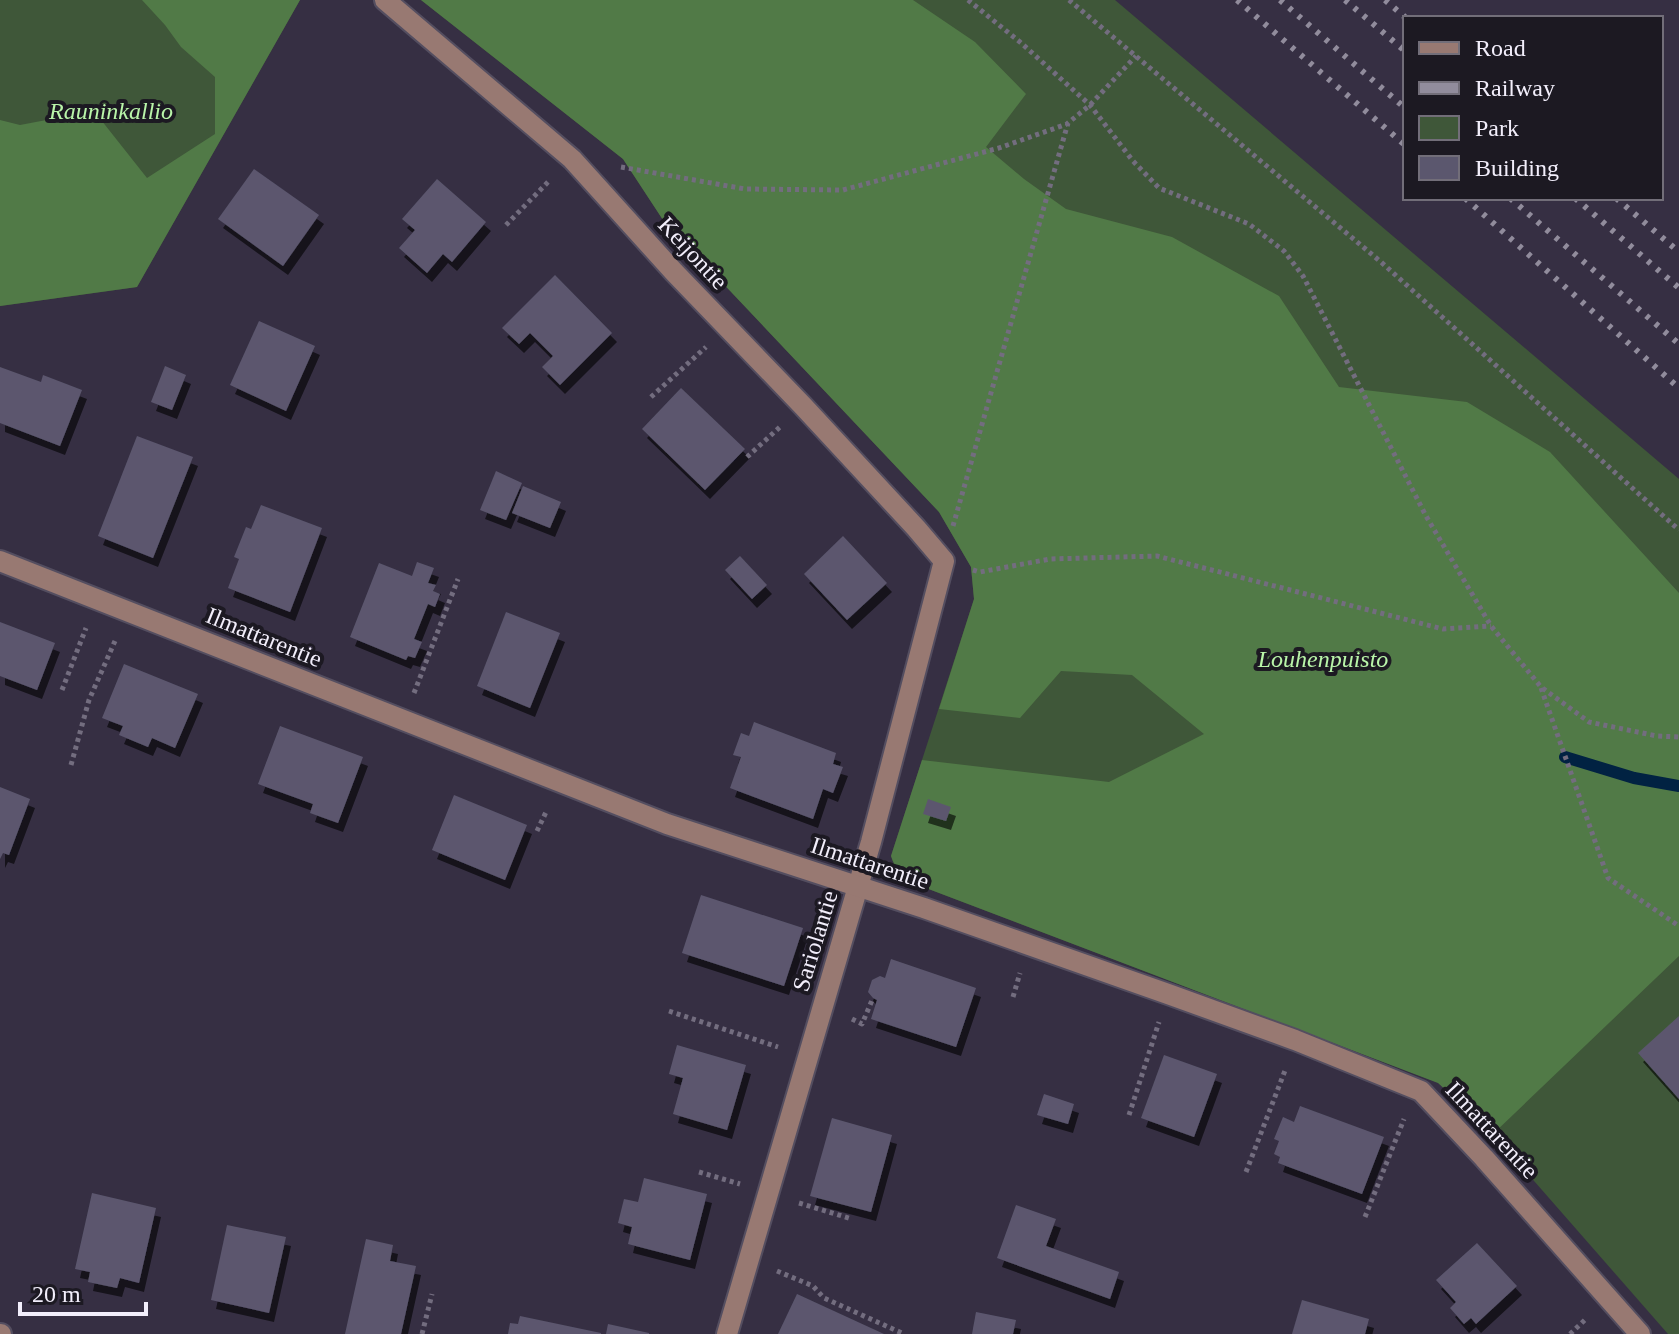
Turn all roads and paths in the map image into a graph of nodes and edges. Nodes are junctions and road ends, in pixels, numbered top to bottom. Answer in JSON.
{"nodes":[{"id":1,"x":385,"y":0,"type":"edge"},
{"id":2,"x":968,"y":0,"type":"edge"},
{"id":3,"x":1069,"y":0,"type":"edge"},
{"id":4,"x":1136,"y":56,"type":"junction"},
{"id":5,"x":1090,"y":105,"type":"junction"},
{"id":6,"x":1068,"y":123,"type":"junction"},
{"id":7,"x":572,"y":159,"type":"junction"},
{"id":8,"x":506,"y":225,"type":"dead end"},
{"id":9,"x":727,"y":327,"type":"junction"},
{"id":10,"x":651,"y":397,"type":"dead end"},
{"id":11,"x":803,"y":406,"type":"junction"},
{"id":12,"x":747,"y":457,"type":"dead end"},
{"id":13,"x":1679,"y":530,"type":"edge"},
{"id":14,"x":0,"y":561,"type":"edge"},
{"id":15,"x":944,"y":561,"type":"junction"},
{"id":16,"x":458,"y":579,"type":"dead end"},
{"id":17,"x":98,"y":600,"type":"junction"},
{"id":18,"x":127,"y":611,"type":"junction"},
{"id":19,"x":1491,"y":626,"type":"junction"},
{"id":20,"x":1541,"y":687,"type":"junction"},
{"id":21,"x":62,"y":690,"type":"dead end"},
{"id":22,"x":403,"y":720,"type":"junction"},
{"id":23,"x":1679,"y":737,"type":"edge"},
{"id":24,"x":71,"y":765,"type":"dead end"},
{"id":25,"x":548,"y":807,"type":"dead end"},
{"id":26,"x":537,"y":831,"type":"dead end"},
{"id":27,"x":858,"y":886,"type":"junction"},
{"id":28,"x":1679,"y":926,"type":"edge"},
{"id":29,"x":1168,"y":994,"type":"junction"},
{"id":30,"x":873,"y":998,"type":"dead end"},
{"id":31,"x":669,"y":1011,"type":"dead end"},
{"id":32,"x":849,"y":1018,"type":"dead end"},
{"id":33,"x":1295,"y":1040,"type":"junction"},
{"id":34,"x":807,"y":1057,"type":"junction"},
{"id":35,"x":1421,"y":1091,"type":"junction"},
{"id":36,"x":1129,"y":1115,"type":"dead end"},
{"id":37,"x":1246,"y":1172,"type":"dead end"},
{"id":38,"x":1365,"y":1217,"type":"dead end"},
{"id":39,"x":747,"y":1263,"type":"junction"},
{"id":40,"x":432,"y":1294,"type":"dead end"},
{"id":41,"x":1582,"y":1323,"type":"dead end"},
{"id":42,"x":422,"y":1334,"type":"edge"},
{"id":43,"x":727,"y":1334,"type":"edge"},
{"id":44,"x":904,"y":1334,"type":"edge"},
{"id":45,"x":1570,"y":1334,"type":"edge"},
{"id":46,"x":1640,"y":1334,"type":"edge"}],
"edges":[{"from":1,"to":7,"type":"street","name":"Keijontie"},
{"from":2,"to":5,"type":"path"},
{"from":3,"to":4,"type":"path"},
{"from":4,"to":5,"type":"path"},
{"from":4,"to":13,"type":"path"},
{"from":5,"to":6,"type":"path"},
{"from":5,"to":19,"type":"path"},
{"from":6,"to":7,"type":"path"},
{"from":6,"to":15,"type":"path"},
{"from":7,"to":8,"type":"path"},
{"from":7,"to":9,"type":"street","name":"Keijontie"},
{"from":9,"to":10,"type":"path"},
{"from":9,"to":11,"type":"street","name":"Keijontie"},
{"from":11,"to":12,"type":"path"},
{"from":11,"to":15,"type":"street","name":"Keijontie"},
{"from":14,"to":17,"type":"street","name":"Ilmattarentie"},
{"from":15,"to":19,"type":"path"},
{"from":15,"to":27,"type":"street","name":"Sariolantie"},
{"from":16,"to":22,"type":"path"},
{"from":17,"to":18,"type":"street","name":"Ilmattarentie"},
{"from":17,"to":21,"type":"path"},
{"from":18,"to":22,"type":"street","name":"Ilmattarentie"},
{"from":18,"to":24,"type":"path"},
{"from":19,"to":20,"type":"path"},
{"from":20,"to":23,"type":"path"},
{"from":20,"to":28,"type":"path"},
{"from":22,"to":27,"type":"street","name":"Ilmattarentie"},
{"from":25,"to":26,"type":"path"},
{"from":27,"to":29,"type":"street","name":"Ilmattarentie"},
{"from":27,"to":34,"type":"street","name":"Sariolantie"},
{"from":29,"to":33,"type":"street","name":"Ilmattarentie"},
{"from":29,"to":36,"type":"path"},
{"from":30,"to":32,"type":"path"},
{"from":31,"to":34,"type":"path"},
{"from":33,"to":35,"type":"street","name":"Ilmattarentie"},
{"from":33,"to":37,"type":"path"},
{"from":34,"to":39,"type":"street","name":"Sariolantie"},
{"from":35,"to":38,"type":"path"},
{"from":35,"to":46,"type":"street","name":"Ilmattarentie"},
{"from":39,"to":43,"type":"street","name":"Sariolantie"},
{"from":39,"to":44,"type":"path"},
{"from":40,"to":42,"type":"path"},
{"from":41,"to":45,"type":"path"}]}
